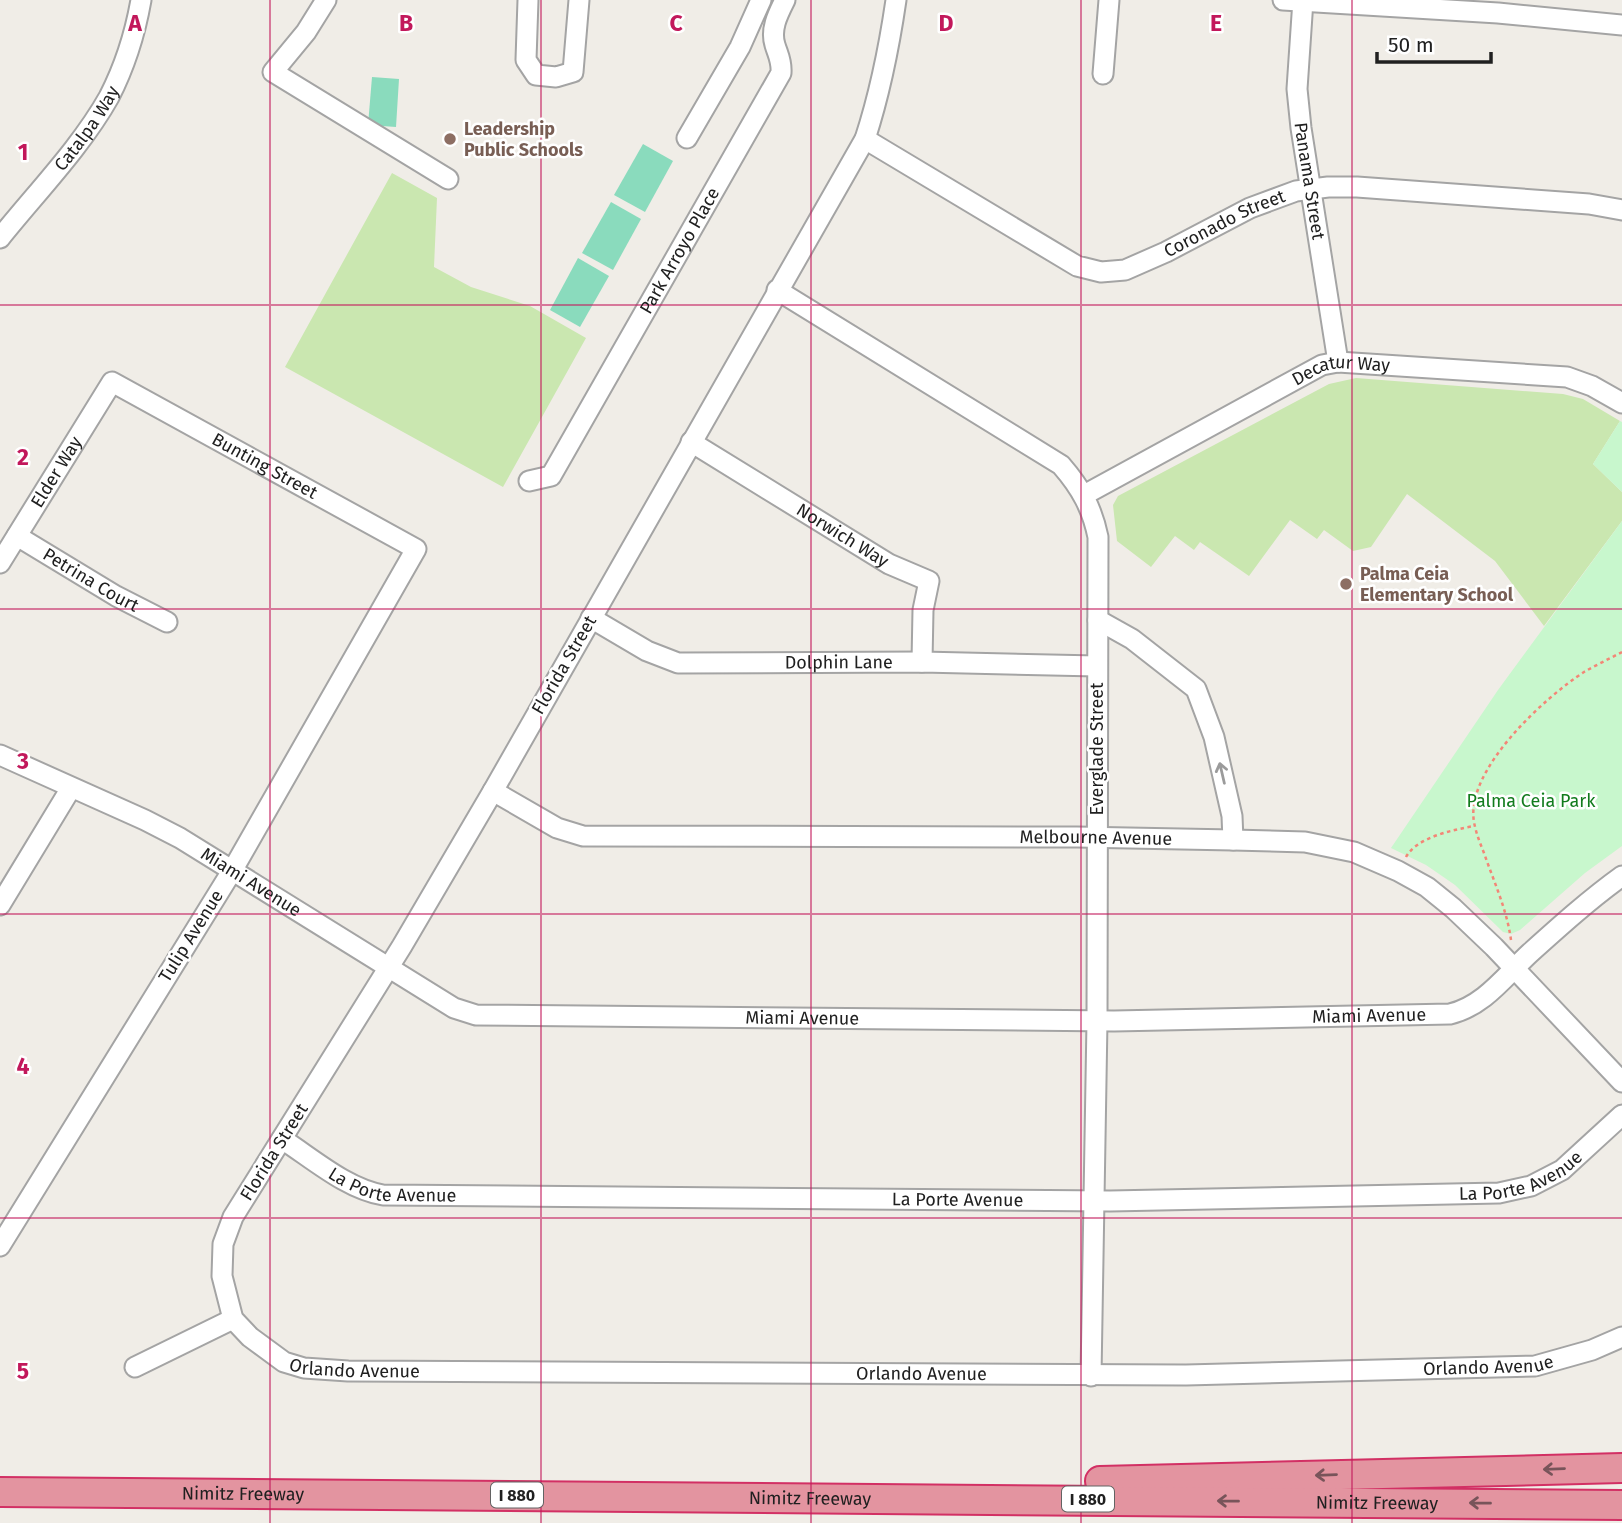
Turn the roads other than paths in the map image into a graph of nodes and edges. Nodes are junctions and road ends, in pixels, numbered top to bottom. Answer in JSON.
{"nodes":[{"id":1,"x":142,"y":0,"type":"edge"},
{"id":2,"x":326,"y":0,"type":"edge"},
{"id":3,"x":528,"y":0,"type":"edge"},
{"id":4,"x":579,"y":0,"type":"edge"},
{"id":5,"x":761,"y":0,"type":"edge"},
{"id":6,"x":785,"y":0,"type":"edge"},
{"id":7,"x":896,"y":0,"type":"edge"},
{"id":8,"x":1109,"y":0,"type":"edge"},
{"id":9,"x":1283,"y":0,"type":"edge"},
{"id":10,"x":1303,"y":1,"type":"edge"},
{"id":11,"x":1499,"y":6,"type":"edge"},
{"id":12,"x":1622,"y":24,"type":"edge"},
{"id":13,"x":1103,"y":74,"type":"dead end"},
{"id":14,"x":687,"y":138,"type":"dead end"},
{"id":15,"x":864,"y":139,"type":"junction"},
{"id":16,"x":448,"y":178,"type":"dead end"},
{"id":17,"x":1311,"y":189,"type":"junction"},
{"id":18,"x":1622,"y":210,"type":"edge"},
{"id":19,"x":0,"y":238,"type":"edge"},
{"id":20,"x":778,"y":290,"type":"junction"},
{"id":21,"x":1338,"y":362,"type":"junction"},
{"id":22,"x":112,"y":382,"type":"joint"},
{"id":23,"x":1622,"y":403,"type":"edge"},
{"id":24,"x":691,"y":442,"type":"junction"},
{"id":25,"x":529,"y":481,"type":"dead end"},
{"id":26,"x":1084,"y":495,"type":"junction"},
{"id":27,"x":17,"y":536,"type":"junction"},
{"id":28,"x":416,"y":549,"type":"joint"},
{"id":29,"x":0,"y":563,"type":"edge"},
{"id":30,"x":591,"y":618,"type":"junction"},
{"id":31,"x":1098,"y":620,"type":"junction"},
{"id":32,"x":167,"y":622,"type":"dead end"},
{"id":33,"x":922,"y":662,"type":"junction"},
{"id":34,"x":1097,"y":666,"type":"junction"},
{"id":35,"x":0,"y":755,"type":"edge"},
{"id":36,"x":71,"y":788,"type":"junction"},
{"id":37,"x":493,"y":791,"type":"junction"},
{"id":38,"x":1096,"y":838,"type":"junction"},
{"id":39,"x":1233,"y":840,"type":"junction"},
{"id":40,"x":232,"y":871,"type":"junction"},
{"id":41,"x":1622,"y":876,"type":"edge"},
{"id":42,"x":0,"y":905,"type":"edge"},
{"id":43,"x":388,"y":968,"type":"junction"},
{"id":44,"x":1514,"y":968,"type":"junction"},
{"id":45,"x":1097,"y":1021,"type":"junction"},
{"id":46,"x":1622,"y":1082,"type":"edge"},
{"id":47,"x":1622,"y":1115,"type":"edge"},
{"id":48,"x":282,"y":1139,"type":"junction"},
{"id":49,"x":1093,"y":1201,"type":"junction"},
{"id":50,"x":0,"y":1246,"type":"edge"},
{"id":51,"x":233,"y":1319,"type":"junction"},
{"id":52,"x":1622,"y":1337,"type":"edge"},
{"id":53,"x":135,"y":1367,"type":"dead end"},
{"id":54,"x":1091,"y":1376,"type":"junction"},
{"id":55,"x":1616,"y":1465,"type":"edge"},
{"id":56,"x":0,"y":1492,"type":"edge"},
{"id":57,"x":1034,"y":1499,"type":"junction"},
{"id":58,"x":1142,"y":1500,"type":"junction"},
{"id":59,"x":1622,"y":1505,"type":"edge"},
{"id":60,"x":0,"y":1509,"type":"edge"}],
"edges":[{"from":1,"to":19,"type":"street","name":"Catalpa Way"},
{"from":2,"to":16,"type":"street"},
{"from":3,"to":4,"type":"street"},
{"from":5,"to":14,"type":"street"},
{"from":6,"to":25,"type":"street","name":"Park Arroyo Place"},
{"from":7,"to":15,"type":"street","name":"Florida Street"},
{"from":8,"to":13,"type":"street"},
{"from":9,"to":10,"type":"street"},
{"from":10,"to":11,"type":"street"},
{"from":10,"to":17,"type":"street","name":"Panama Street"},
{"from":11,"to":12,"type":"street"},
{"from":15,"to":17,"type":"street","name":"Coronado Street"},
{"from":15,"to":20,"type":"street","name":"Florida Street"},
{"from":17,"to":18,"type":"street","name":"Coronado Street"},
{"from":17,"to":21,"type":"street","name":"Panama Street"},
{"from":20,"to":24,"type":"street","name":"Florida Street"},
{"from":20,"to":26,"type":"street","name":"Everglade Street"},
{"from":21,"to":23,"type":"street","name":"Decatur Way"},
{"from":21,"to":26,"type":"street","name":"Decatur Way"},
{"from":22,"to":27,"type":"street","name":"Elder Way"},
{"from":22,"to":28,"type":"street","name":"Bunting Street"},
{"from":24,"to":30,"type":"street","name":"Florida Street"},
{"from":24,"to":33,"type":"street","name":"Norwich Way"},
{"from":26,"to":31,"type":"street","name":"Everglade Street"},
{"from":27,"to":29,"type":"street","name":"Elder Way"},
{"from":27,"to":32,"type":"street","name":"Petrina Court"},
{"from":28,"to":40,"type":"street","name":"Tulip Avenue"},
{"from":30,"to":33,"type":"street","name":"Dolphin Lane"},
{"from":30,"to":37,"type":"street","name":"Florida Street"},
{"from":31,"to":34,"type":"street","name":"Everglade Street"},
{"from":39,"to":31,"type":"street","one_way":true},
{"from":33,"to":34,"type":"street","name":"Dolphin Lane"},
{"from":34,"to":38,"type":"street","name":"Everglade Street"},
{"from":35,"to":36,"type":"street","name":"Miami Avenue"},
{"from":36,"to":40,"type":"street","name":"Miami Avenue"},
{"from":36,"to":42,"type":"street"},
{"from":37,"to":38,"type":"street","name":"Melbourne Avenue"},
{"from":37,"to":43,"type":"street","name":"Florida Street"},
{"from":38,"to":39,"type":"street","name":"Melbourne Avenue"},
{"from":38,"to":45,"type":"street","name":"Everglade Street"},
{"from":39,"to":44,"type":"street","name":"Melbourne Avenue"},
{"from":40,"to":43,"type":"street","name":"Miami Avenue"},
{"from":40,"to":50,"type":"street","name":"Tulip Avenue"},
{"from":41,"to":44,"type":"street","name":"Miami Avenue"},
{"from":43,"to":45,"type":"street","name":"Miami Avenue"},
{"from":43,"to":48,"type":"street","name":"Florida Street"},
{"from":44,"to":45,"type":"street","name":"Miami Avenue"},
{"from":44,"to":46,"type":"street","name":"Melbourne Avenue"},
{"from":45,"to":49,"type":"street","name":"Everglade Street"},
{"from":47,"to":49,"type":"street","name":"La Porte Avenue"},
{"from":48,"to":49,"type":"street","name":"La Porte Avenue"},
{"from":48,"to":51,"type":"street","name":"Florida Street"},
{"from":49,"to":54,"type":"street","name":"Everglade Street"},
{"from":51,"to":53,"type":"street"},
{"from":51,"to":54,"type":"street","name":"Orlando Avenue"},
{"from":52,"to":54,"type":"street","name":"Orlando Avenue"},
{"from":55,"to":57,"type":"highway","one_way":true},
{"from":56,"to":57,"type":"highway","name":"Nimitz Freeway","number":"I 880"},
{"from":57,"to":58,"type":"highway","name":"Nimitz Freeway","number":"I 880"},
{"from":59,"to":58,"type":"highway","name":"Nimitz Freeway","number":"I 880","one_way":true},
{"from":58,"to":60,"type":"highway","number":"I 880"}]}
